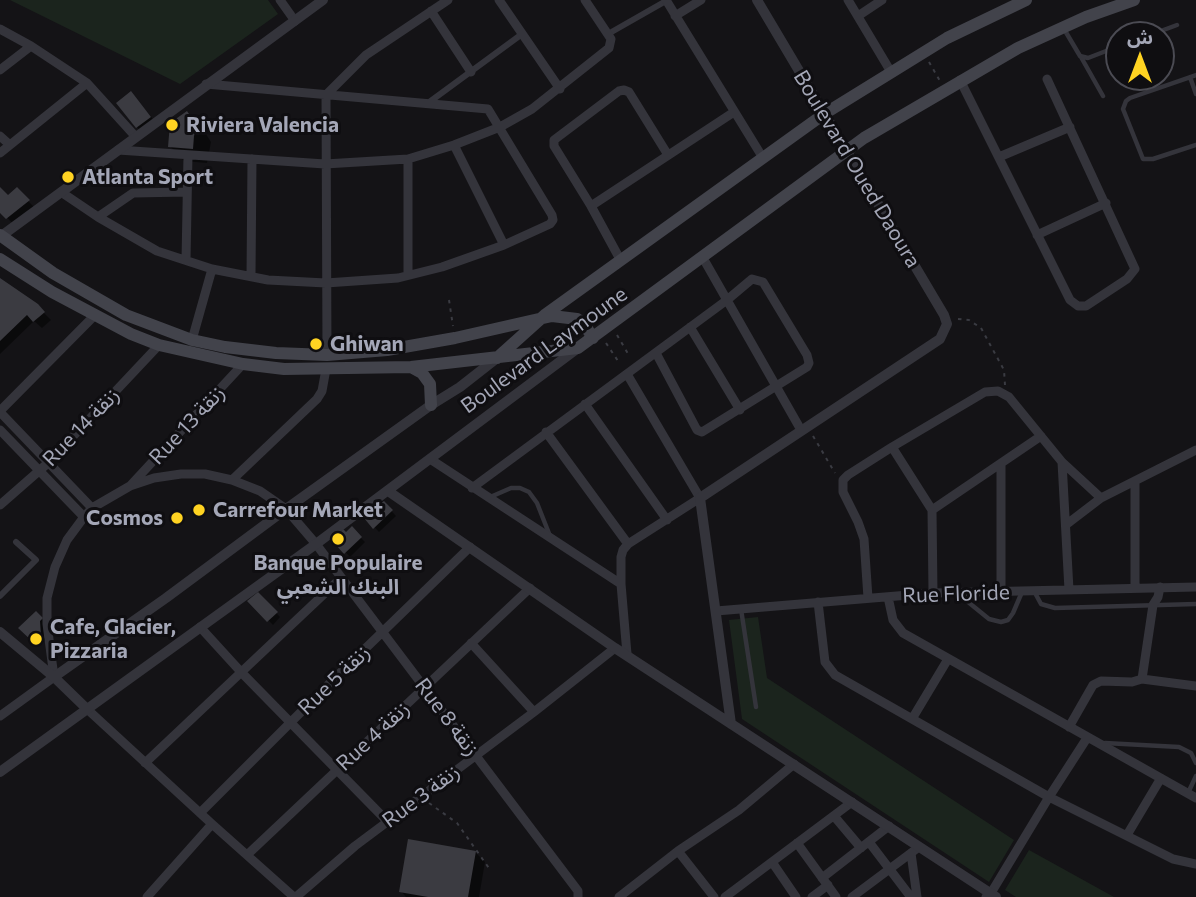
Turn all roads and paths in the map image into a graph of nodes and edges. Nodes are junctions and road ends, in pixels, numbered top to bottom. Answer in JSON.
{"nodes":[{"id":1,"x":280,"y":0,"type":"edge"},
{"id":2,"x":323,"y":0,"type":"edge"},
{"id":3,"x":448,"y":0,"type":"edge"},
{"id":4,"x":499,"y":0,"type":"edge"},
{"id":5,"x":585,"y":0,"type":"edge"},
{"id":6,"x":666,"y":0,"type":"edge"},
{"id":7,"x":701,"y":0,"type":"edge"},
{"id":8,"x":757,"y":0,"type":"edge"},
{"id":9,"x":848,"y":0,"type":"edge"},
{"id":10,"x":882,"y":0,"type":"edge"},
{"id":11,"x":1026,"y":0,"type":"edge"},
{"id":12,"x":1134,"y":0,"type":"edge"},
{"id":13,"x":1000,"y":5,"type":"edge"},
{"id":14,"x":431,"y":11,"type":"junction"},
{"id":15,"x":676,"y":16,"type":"junction"},
{"id":16,"x":858,"y":16,"type":"junction"},
{"id":17,"x":295,"y":21,"type":"junction"},
{"id":18,"x":1063,"y":27,"type":"junction"},
{"id":19,"x":0,"y":29,"type":"edge"},
{"id":20,"x":522,"y":34,"type":"junction"},
{"id":21,"x":608,"y":34,"type":"junction"},
{"id":22,"x":31,"y":46,"type":"junction"},
{"id":23,"x":1105,"y":51,"type":"edge"},
{"id":24,"x":923,"y":53,"type":"junction"},
{"id":25,"x":1080,"y":56,"type":"junction"},
{"id":26,"x":0,"y":70,"type":"edge"},
{"id":27,"x":471,"y":72,"type":"junction"},
{"id":28,"x":891,"y":72,"type":"junction"},
{"id":29,"x":1193,"y":76,"type":"edge"},
{"id":30,"x":1048,"y":79,"type":"dead end"},
{"id":31,"x":960,"y":80,"type":"junction"},
{"id":32,"x":87,"y":83,"type":"junction"},
{"id":33,"x":942,"y":83,"type":"dead end"},
{"id":34,"x":206,"y":84,"type":"junction"},
{"id":35,"x":560,"y":89,"type":"junction"},
{"id":36,"x":1196,"y":94,"type":"edge"},
{"id":37,"x":326,"y":95,"type":"junction"},
{"id":38,"x":1103,"y":96,"type":"dead end"},
{"id":39,"x":428,"y":103,"type":"junction"},
{"id":40,"x":734,"y":112,"type":"junction"},
{"id":41,"x":824,"y":114,"type":"junction"},
{"id":42,"x":500,"y":127,"type":"junction"},
{"id":43,"x":1070,"y":127,"type":"junction"},
{"id":44,"x":0,"y":136,"type":"edge"},
{"id":45,"x":135,"y":136,"type":"junction"},
{"id":46,"x":10,"y":145,"type":"junction"},
{"id":47,"x":454,"y":145,"type":"junction"},
{"id":48,"x":1196,"y":145,"type":"edge"},
{"id":49,"x":118,"y":150,"type":"junction"},
{"id":50,"x":847,"y":150,"type":"junction"},
{"id":51,"x":0,"y":153,"type":"edge"},
{"id":52,"x":188,"y":155,"type":"junction"},
{"id":53,"x":668,"y":155,"type":"junction"},
{"id":54,"x":999,"y":157,"type":"junction"},
{"id":55,"x":763,"y":158,"type":"junction"},
{"id":56,"x":252,"y":159,"type":"junction"},
{"id":57,"x":408,"y":159,"type":"junction"},
{"id":58,"x":325,"y":164,"type":"junction"},
{"id":59,"x":187,"y":191,"type":"junction"},
{"id":60,"x":61,"y":192,"type":"junction"},
{"id":61,"x":1106,"y":203,"type":"junction"},
{"id":62,"x":591,"y":206,"type":"junction"},
{"id":63,"x":98,"y":217,"type":"junction"},
{"id":64,"x":1037,"y":234,"type":"junction"},
{"id":65,"x":0,"y":236,"type":"edge"},
{"id":66,"x":504,"y":245,"type":"junction"},
{"id":67,"x":703,"y":258,"type":"junction"},
{"id":68,"x":0,"y":259,"type":"edge"},
{"id":69,"x":186,"y":260,"type":"junction"},
{"id":70,"x":621,"y":261,"type":"junction"},
{"id":71,"x":212,"y":269,"type":"junction"},
{"id":72,"x":408,"y":275,"type":"junction"},
{"id":73,"x":251,"y":276,"type":"junction"},
{"id":74,"x":326,"y":283,"type":"junction"},
{"id":75,"x":449,"y":300,"type":"dead end"},
{"id":76,"x":727,"y":300,"type":"junction"},
{"id":77,"x":94,"y":316,"type":"junction"},
{"id":78,"x":541,"y":318,"type":"junction"},
{"id":79,"x":946,"y":319,"type":"junction"},
{"id":80,"x":611,"y":325,"type":"junction"},
{"id":81,"x":690,"y":327,"type":"junction"},
{"id":82,"x":596,"y":335,"type":"junction"},
{"id":83,"x":455,"y":338,"type":"junction"},
{"id":84,"x":192,"y":340,"type":"junction"},
{"id":85,"x":159,"y":345,"type":"junction"},
{"id":86,"x":578,"y":348,"type":"junction"},
{"id":87,"x":656,"y":353,"type":"junction"},
{"id":88,"x":327,"y":355,"type":"junction"},
{"id":89,"x":497,"y":358,"type":"junction"},
{"id":90,"x":243,"y":364,"type":"junction"},
{"id":91,"x":411,"y":367,"type":"junction"},
{"id":92,"x":636,"y":367,"type":"junction"},
{"id":93,"x":326,"y":369,"type":"junction"},
{"id":94,"x":627,"y":374,"type":"junction"},
{"id":95,"x":776,"y":387,"type":"junction"},
{"id":96,"x":1002,"y":392,"type":"junction"},
{"id":97,"x":585,"y":404,"type":"junction"},
{"id":98,"x":431,"y":405,"type":"junction"},
{"id":99,"x":740,"y":410,"type":"junction"},
{"id":100,"x":0,"y":412,"type":"edge"},
{"id":101,"x":804,"y":428,"type":"junction"},
{"id":102,"x":0,"y":430,"type":"edge"},
{"id":103,"x":546,"y":432,"type":"junction"},
{"id":104,"x":1041,"y":436,"type":"junction"},
{"id":105,"x":892,"y":447,"type":"junction"},
{"id":106,"x":1196,"y":450,"type":"edge"},
{"id":107,"x":430,"y":459,"type":"junction"},
{"id":108,"x":1062,"y":461,"type":"junction"},
{"id":109,"x":48,"y":463,"type":"junction"},
{"id":110,"x":1001,"y":464,"type":"junction"},
{"id":111,"x":39,"y":471,"type":"junction"},
{"id":112,"x":232,"y":480,"type":"junction"},
{"id":113,"x":1135,"y":481,"type":"junction"},
{"id":114,"x":842,"y":484,"type":"junction"},
{"id":115,"x":130,"y":486,"type":"junction"},
{"id":116,"x":472,"y":488,"type":"junction"},
{"id":117,"x":388,"y":491,"type":"junction"},
{"id":118,"x":487,"y":498,"type":"junction"},
{"id":119,"x":700,"y":498,"type":"junction"},
{"id":120,"x":1101,"y":498,"type":"junction"},
{"id":121,"x":0,"y":505,"type":"edge"},
{"id":122,"x":92,"y":509,"type":"junction"},
{"id":123,"x":286,"y":509,"type":"junction"},
{"id":124,"x":932,"y":510,"type":"junction"},
{"id":125,"x":84,"y":517,"type":"junction"},
{"id":126,"x":667,"y":520,"type":"junction"},
{"id":127,"x":1067,"y":524,"type":"junction"},
{"id":128,"x":551,"y":539,"type":"junction"},
{"id":129,"x":16,"y":542,"type":"dead end"},
{"id":130,"x":316,"y":544,"type":"junction"},
{"id":131,"x":628,"y":544,"type":"junction"},
{"id":132,"x":470,"y":547,"type":"junction"},
{"id":133,"x":341,"y":578,"type":"junction"},
{"id":134,"x":621,"y":584,"type":"junction"},
{"id":135,"x":1160,"y":587,"type":"junction"},
{"id":136,"x":1196,"y":587,"type":"edge"},
{"id":137,"x":530,"y":588,"type":"junction"},
{"id":138,"x":1135,"y":588,"type":"junction"},
{"id":139,"x":1069,"y":590,"type":"junction"},
{"id":140,"x":1001,"y":591,"type":"junction"},
{"id":141,"x":1028,"y":591,"type":"junction"},
{"id":142,"x":933,"y":593,"type":"junction"},
{"id":143,"x":956,"y":593,"type":"junction"},
{"id":144,"x":0,"y":596,"type":"edge"},
{"id":145,"x":888,"y":597,"type":"junction"},
{"id":146,"x":867,"y":598,"type":"junction"},
{"id":147,"x":818,"y":602,"type":"junction"},
{"id":148,"x":1196,"y":604,"type":"edge"},
{"id":149,"x":1153,"y":605,"type":"junction"},
{"id":150,"x":741,"y":608,"type":"junction"},
{"id":151,"x":716,"y":611,"type":"junction"},
{"id":152,"x":200,"y":627,"type":"junction"},
{"id":153,"x":0,"y":632,"type":"edge"},
{"id":154,"x":383,"y":632,"type":"junction"},
{"id":155,"x":471,"y":643,"type":"junction"},
{"id":156,"x":615,"y":648,"type":"junction"},
{"id":157,"x":627,"y":654,"type":"junction"},
{"id":158,"x":948,"y":659,"type":"junction"},
{"id":159,"x":241,"y":672,"type":"junction"},
{"id":160,"x":54,"y":677,"type":"junction"},
{"id":161,"x":1142,"y":679,"type":"junction"},
{"id":162,"x":1196,"y":686,"type":"edge"},
{"id":163,"x":425,"y":687,"type":"junction"},
{"id":164,"x":756,"y":707,"type":"dead end"},
{"id":165,"x":87,"y":709,"type":"junction"},
{"id":166,"x":534,"y":712,"type":"junction"},
{"id":167,"x":0,"y":716,"type":"edge"},
{"id":168,"x":912,"y":719,"type":"junction"},
{"id":169,"x":290,"y":722,"type":"junction"},
{"id":170,"x":731,"y":724,"type":"junction"},
{"id":171,"x":1069,"y":727,"type":"junction"},
{"id":172,"x":1087,"y":738,"type":"junction"},
{"id":173,"x":1097,"y":743,"type":"junction"},
{"id":174,"x":476,"y":754,"type":"junction"},
{"id":175,"x":145,"y":763,"type":"junction"},
{"id":176,"x":1196,"y":763,"type":"edge"},
{"id":177,"x":794,"y":764,"type":"junction"},
{"id":178,"x":336,"y":770,"type":"junction"},
{"id":179,"x":0,"y":772,"type":"edge"},
{"id":180,"x":1196,"y":776,"type":"edge"},
{"id":181,"x":1161,"y":778,"type":"junction"},
{"id":182,"x":1192,"y":795,"type":"edge"},
{"id":183,"x":420,"y":796,"type":"junction"},
{"id":184,"x":1049,"y":797,"type":"junction"},
{"id":185,"x":852,"y":802,"type":"junction"},
{"id":186,"x":200,"y":813,"type":"junction"},
{"id":187,"x":834,"y":816,"type":"junction"},
{"id":188,"x":387,"y":821,"type":"junction"},
{"id":189,"x":212,"y":824,"type":"junction"},
{"id":190,"x":889,"y":826,"type":"junction"},
{"id":191,"x":1126,"y":835,"type":"junction"},
{"id":192,"x":869,"y":842,"type":"junction"},
{"id":193,"x":797,"y":843,"type":"junction"},
{"id":194,"x":860,"y":848,"type":"junction"},
{"id":195,"x":915,"y":850,"type":"junction"},
{"id":196,"x":678,"y":851,"type":"junction"},
{"id":197,"x":247,"y":855,"type":"junction"},
{"id":198,"x":772,"y":862,"type":"junction"},
{"id":199,"x":1196,"y":864,"type":"edge"},
{"id":200,"x":889,"y":869,"type":"junction"},
{"id":201,"x":491,"y":871,"type":"dead end"},
{"id":202,"x":825,"y":882,"type":"junction"},
{"id":203,"x":578,"y":894,"type":"edge"},
{"id":204,"x":913,"y":895,"type":"edge"},
{"id":205,"x":991,"y":896,"type":"edge"},
{"id":206,"x":147,"y":897,"type":"edge"},
{"id":207,"x":295,"y":897,"type":"edge"},
{"id":208,"x":619,"y":897,"type":"edge"},
{"id":209,"x":714,"y":897,"type":"edge"},
{"id":210,"x":725,"y":897,"type":"edge"},
{"id":211,"x":796,"y":897,"type":"edge"},
{"id":212,"x":812,"y":897,"type":"edge"},
{"id":213,"x":836,"y":897,"type":"edge"},
{"id":214,"x":852,"y":897,"type":"edge"}],
"edges":[{"from":1,"to":17,"type":"street"},
{"from":2,"to":17,"type":"street"},
{"from":3,"to":14,"type":"street"},
{"from":4,"to":20,"type":"street"},
{"from":5,"to":21,"type":"street"},
{"from":6,"to":15,"type":"street"},
{"from":6,"to":21,"type":"street"},
{"from":7,"to":15,"type":"street"},
{"from":8,"to":41,"type":"street","name":"Boulevard Oued Daoura"},
{"from":9,"to":16,"type":"street"},
{"from":10,"to":16,"type":"street"},
{"from":11,"to":13,"type":"main road","name":"Boulevard Laymoune"},
{"from":12,"to":18,"type":"main road","name":"Boulevard Laymoune"},
{"from":13,"to":24,"type":"main road","name":"Boulevard Laymoune"},
{"from":14,"to":27,"type":"street"},
{"from":14,"to":37,"type":"street"},
{"from":15,"to":40,"type":"street"},
{"from":16,"to":28,"type":"street"},
{"from":17,"to":34,"type":"street"},
{"from":18,"to":25,"type":"lane"},
{"from":18,"to":31,"type":"main road","name":"Boulevard Laymoune"},
{"from":19,"to":22,"type":"street"},
{"from":20,"to":27,"type":"street"},
{"from":20,"to":35,"type":"street"},
{"from":21,"to":35,"type":"street"},
{"from":22,"to":26,"type":"street"},
{"from":22,"to":32,"type":"street"},
{"from":23,"to":25,"type":"lane"},
{"from":24,"to":28,"type":"main road","name":"Boulevard Laymoune"},
{"from":24,"to":33,"type":"path"},
{"from":25,"to":38,"type":"lane"},
{"from":27,"to":39,"type":"street"},
{"from":28,"to":41,"type":"main road","name":"Boulevard Laymoune"},
{"from":29,"to":36,"type":"lane"},
{"from":29,"to":48,"type":"lane"},
{"from":30,"to":43,"type":"street"},
{"from":31,"to":50,"type":"main road","name":"Boulevard Laymoune"},
{"from":31,"to":54,"type":"street"},
{"from":32,"to":45,"type":"street"},
{"from":32,"to":46,"type":"street"},
{"from":34,"to":37,"type":"street"},
{"from":34,"to":45,"type":"street"},
{"from":35,"to":42,"type":"street"},
{"from":37,"to":39,"type":"street"},
{"from":37,"to":58,"type":"street"},
{"from":39,"to":42,"type":"street"},
{"from":40,"to":53,"type":"street"},
{"from":40,"to":55,"type":"street"},
{"from":41,"to":50,"type":"street","name":"Boulevard Oued Daoura"},
{"from":41,"to":55,"type":"main road","name":"Boulevard Laymoune"},
{"from":42,"to":47,"type":"street"},
{"from":42,"to":66,"type":"street"},
{"from":43,"to":54,"type":"street"},
{"from":43,"to":61,"type":"street"},
{"from":44,"to":46,"type":"street"},
{"from":45,"to":49,"type":"street"},
{"from":46,"to":51,"type":"street"},
{"from":47,"to":57,"type":"street"},
{"from":47,"to":66,"type":"street"},
{"from":49,"to":52,"type":"street"},
{"from":49,"to":60,"type":"street"},
{"from":50,"to":67,"type":"main road","name":"Boulevard Laymoune"},
{"from":50,"to":79,"type":"street","name":"Boulevard Oued Daoura"},
{"from":52,"to":56,"type":"street"},
{"from":52,"to":59,"type":"street"},
{"from":53,"to":62,"type":"street"},
{"from":53,"to":62,"type":"street"},
{"from":54,"to":64,"type":"street"},
{"from":55,"to":70,"type":"main road","name":"Boulevard Laymoune"},
{"from":56,"to":58,"type":"street"},
{"from":56,"to":73,"type":"street"},
{"from":57,"to":58,"type":"street"},
{"from":57,"to":72,"type":"street"},
{"from":58,"to":74,"type":"street"},
{"from":59,"to":63,"type":"street"},
{"from":59,"to":69,"type":"street"},
{"from":60,"to":63,"type":"street"},
{"from":60,"to":65,"type":"street"},
{"from":61,"to":64,"type":"street"},
{"from":61,"to":64,"type":"street"},
{"from":62,"to":70,"type":"street"},
{"from":63,"to":69,"type":"street"},
{"from":65,"to":84,"type":"main road"},
{"from":66,"to":72,"type":"street"},
{"from":67,"to":76,"type":"street"},
{"from":67,"to":80,"type":"main road","name":"Boulevard Laymoune"},
{"from":68,"to":77,"type":"main road"},
{"from":69,"to":71,"type":"street"},
{"from":70,"to":78,"type":"main road","name":"Boulevard Laymoune"},
{"from":71,"to":73,"type":"street"},
{"from":71,"to":84,"type":"street"},
{"from":72,"to":74,"type":"street"},
{"from":73,"to":74,"type":"street"},
{"from":74,"to":88,"type":"street"},
{"from":75,"to":83,"type":"path"},
{"from":76,"to":81,"type":"street"},
{"from":76,"to":95,"type":"street"},
{"from":76,"to":95,"type":"street"},
{"from":77,"to":85,"type":"main road"},
{"from":77,"to":100,"type":"street"},
{"from":78,"to":82,"type":"main road"},
{"from":78,"to":83,"type":"main road"},
{"from":78,"to":89,"type":"main road","name":"Boulevard Laymoune"},
{"from":79,"to":96,"type":"path"},
{"from":79,"to":101,"type":"street"},
{"from":80,"to":82,"type":"main road","name":"Boulevard Laymoune"},
{"from":80,"to":92,"type":"path"},
{"from":81,"to":87,"type":"street"},
{"from":81,"to":99,"type":"street"},
{"from":82,"to":86,"type":"main road","name":"Boulevard Laymoune"},
{"from":82,"to":94,"type":"path"},
{"from":83,"to":88,"type":"main road"},
{"from":84,"to":88,"type":"main road"},
{"from":85,"to":90,"type":"main road"},
{"from":85,"to":109,"type":"street","name":"Rue 14 زنقة"},
{"from":86,"to":89,"type":"main road"},
{"from":86,"to":107,"type":"street","name":"Boulevard Laymoune"},
{"from":87,"to":92,"type":"street"},
{"from":87,"to":99,"type":"street"},
{"from":89,"to":91,"type":"main road"},
{"from":89,"to":98,"type":"street","name":"Boulevard Laymoune"},
{"from":90,"to":93,"type":"main road"},
{"from":90,"to":115,"type":"street","name":"Rue 13 زنقة"},
{"from":91,"to":93,"type":"main road"},
{"from":91,"to":98,"type":"main road"},
{"from":92,"to":94,"type":"street"},
{"from":93,"to":112,"type":"street"},
{"from":94,"to":97,"type":"street"},
{"from":94,"to":119,"type":"street"},
{"from":95,"to":99,"type":"street"},
{"from":95,"to":101,"type":"street"},
{"from":96,"to":104,"type":"street"},
{"from":96,"to":105,"type":"street"},
{"from":97,"to":103,"type":"street"},
{"from":97,"to":126,"type":"street"},
{"from":98,"to":123,"type":"street","name":"Boulevard Laymoune"},
{"from":100,"to":109,"type":"street"},
{"from":101,"to":114,"type":"path"},
{"from":101,"to":119,"type":"street"},
{"from":102,"to":111,"type":"street"},
{"from":103,"to":116,"type":"street"},
{"from":103,"to":131,"type":"street"},
{"from":104,"to":108,"type":"street"},
{"from":104,"to":110,"type":"street"},
{"from":105,"to":114,"type":"street"},
{"from":105,"to":124,"type":"street"},
{"from":106,"to":113,"type":"street"},
{"from":107,"to":116,"type":"street"},
{"from":107,"to":117,"type":"street","name":"Boulevard Laymoune"},
{"from":108,"to":120,"type":"street"},
{"from":108,"to":127,"type":"street"},
{"from":109,"to":111,"type":"street","name":"Rue 14 زنقة"},
{"from":109,"to":122,"type":"street"},
{"from":110,"to":124,"type":"street"},
{"from":110,"to":140,"type":"street"},
{"from":111,"to":121,"type":"street","name":"Rue 14 زنقة"},
{"from":111,"to":125,"type":"street"},
{"from":112,"to":115,"type":"street","name":"Rue 8 زنقة"},
{"from":112,"to":123,"type":"street","name":"Rue 8 زنقة"},
{"from":113,"to":120,"type":"street"},
{"from":113,"to":138,"type":"street"},
{"from":114,"to":146,"type":"street"},
{"from":115,"to":122,"type":"street"},
{"from":116,"to":118,"type":"street"},
{"from":117,"to":130,"type":"street","name":"Boulevard Laymoune"},
{"from":117,"to":132,"type":"street"},
{"from":118,"to":128,"type":"street"},
{"from":118,"to":128,"type":"lane"},
{"from":119,"to":126,"type":"street"},
{"from":119,"to":151,"type":"street"},
{"from":120,"to":127,"type":"street"},
{"from":122,"to":125,"type":"street"},
{"from":123,"to":130,"type":"street","name":"Rue 8 زنقة"},
{"from":123,"to":160,"type":"street","name":"Boulevard Laymoune"},
{"from":124,"to":142,"type":"street"},
{"from":125,"to":160,"type":"street"},
{"from":126,"to":131,"type":"street"},
{"from":127,"to":139,"type":"street"},
{"from":128,"to":134,"type":"street"},
{"from":129,"to":144,"type":"street"},
{"from":130,"to":133,"type":"street","name":"Rue 8 زنقة"},
{"from":130,"to":152,"type":"street","name":"Boulevard Laymoune"},
{"from":131,"to":134,"type":"street"},
{"from":132,"to":137,"type":"street"},
{"from":132,"to":154,"type":"street","name":"Rue 5 زنقة"},
{"from":133,"to":154,"type":"street","name":"Rue 8 زنقة"},
{"from":133,"to":159,"type":"street"},
{"from":134,"to":157,"type":"street"},
{"from":135,"to":136,"type":"street","name":"Rue Floride"},
{"from":135,"to":138,"type":"street","name":"Rue Floride"},
{"from":135,"to":149,"type":"street"},
{"from":137,"to":155,"type":"street","name":"Rue 4 زنقة"},
{"from":137,"to":156,"type":"street"},
{"from":138,"to":139,"type":"street","name":"Rue Floride"},
{"from":139,"to":141,"type":"street","name":"Rue Floride"},
{"from":140,"to":141,"type":"street","name":"Rue Floride"},
{"from":140,"to":143,"type":"street","name":"Rue Floride"},
{"from":141,"to":143,"type":"lane"},
{"from":141,"to":149,"type":"lane"},
{"from":142,"to":143,"type":"street","name":"Rue Floride"},
{"from":142,"to":145,"type":"street","name":"Rue Floride"},
{"from":145,"to":146,"type":"street","name":"Rue Floride"},
{"from":145,"to":158,"type":"street"},
{"from":146,"to":147,"type":"street","name":"Rue Floride"},
{"from":147,"to":150,"type":"street","name":"Rue Floride"},
{"from":147,"to":168,"type":"street"},
{"from":148,"to":149,"type":"lane"},
{"from":149,"to":161,"type":"street"},
{"from":150,"to":151,"type":"street","name":"Rue Floride"},
{"from":150,"to":164,"type":"lane"},
{"from":151,"to":170,"type":"street"},
{"from":152,"to":159,"type":"street"},
{"from":152,"to":165,"type":"street","name":"Boulevard Laymoune"},
{"from":153,"to":160,"type":"street"},
{"from":154,"to":163,"type":"street","name":"Rue 8 زنقة"},
{"from":154,"to":169,"type":"street","name":"Rue 5 زنقة"},
{"from":155,"to":163,"type":"street","name":"Rue 4 زنقة"},
{"from":155,"to":166,"type":"street"},
{"from":156,"to":157,"type":"street"},
{"from":156,"to":166,"type":"street","name":"Rue 3 زنقة"},
{"from":157,"to":170,"type":"street"},
{"from":158,"to":168,"type":"street"},
{"from":158,"to":171,"type":"street"},
{"from":159,"to":169,"type":"street"},
{"from":159,"to":175,"type":"street"},
{"from":160,"to":165,"type":"street"},
{"from":160,"to":167,"type":"street"},
{"from":161,"to":162,"type":"street"},
{"from":161,"to":171,"type":"street"},
{"from":163,"to":174,"type":"street","name":"Rue 8 زنقة"},
{"from":163,"to":178,"type":"street","name":"Rue 4 زنقة"},
{"from":165,"to":175,"type":"street"},
{"from":165,"to":179,"type":"street","name":"Boulevard Laymoune"},
{"from":166,"to":174,"type":"street","name":"Rue 3 زنقة"},
{"from":168,"to":184,"type":"street"},
{"from":169,"to":178,"type":"street"},
{"from":169,"to":186,"type":"street","name":"Rue 5 زنقة"},
{"from":170,"to":177,"type":"street"},
{"from":171,"to":172,"type":"street"},
{"from":172,"to":173,"type":"street"},
{"from":172,"to":184,"type":"street"},
{"from":173,"to":176,"type":"lane"},
{"from":173,"to":181,"type":"street"},
{"from":174,"to":183,"type":"street","name":"Rue 3 زنقة"},
{"from":174,"to":203,"type":"street","name":"Rue 8 زنقة"},
{"from":175,"to":186,"type":"street"},
{"from":177,"to":185,"type":"street"},
{"from":177,"to":196,"type":"street"},
{"from":178,"to":188,"type":"street"},
{"from":178,"to":197,"type":"street","name":"Rue 4 زنقة"},
{"from":180,"to":182,"type":"lane"},
{"from":181,"to":182,"type":"street"},
{"from":181,"to":191,"type":"street"},
{"from":183,"to":188,"type":"street","name":"Rue 3 زنقة"},
{"from":183,"to":201,"type":"path"},
{"from":184,"to":191,"type":"street"},
{"from":184,"to":205,"type":"street"},
{"from":185,"to":187,"type":"street"},
{"from":185,"to":190,"type":"street"},
{"from":186,"to":189,"type":"street"},
{"from":187,"to":193,"type":"street"},
{"from":187,"to":194,"type":"street"},
{"from":188,"to":207,"type":"street","name":"Rue 3 زنقة"},
{"from":189,"to":197,"type":"street"},
{"from":189,"to":206,"type":"street"},
{"from":190,"to":192,"type":"street"},
{"from":190,"to":195,"type":"street"},
{"from":191,"to":199,"type":"street"},
{"from":192,"to":194,"type":"street"},
{"from":192,"to":200,"type":"street"},
{"from":193,"to":198,"type":"street"},
{"from":193,"to":202,"type":"street"},
{"from":194,"to":202,"type":"street"},
{"from":195,"to":200,"type":"street"},
{"from":195,"to":204,"type":"street"},
{"from":195,"to":205,"type":"street"},
{"from":196,"to":208,"type":"street"},
{"from":196,"to":209,"type":"street"},
{"from":197,"to":207,"type":"street"},
{"from":198,"to":210,"type":"street"},
{"from":198,"to":211,"type":"street"},
{"from":200,"to":204,"type":"street"},
{"from":200,"to":214,"type":"street"},
{"from":202,"to":212,"type":"street"},
{"from":202,"to":213,"type":"street"}]}
